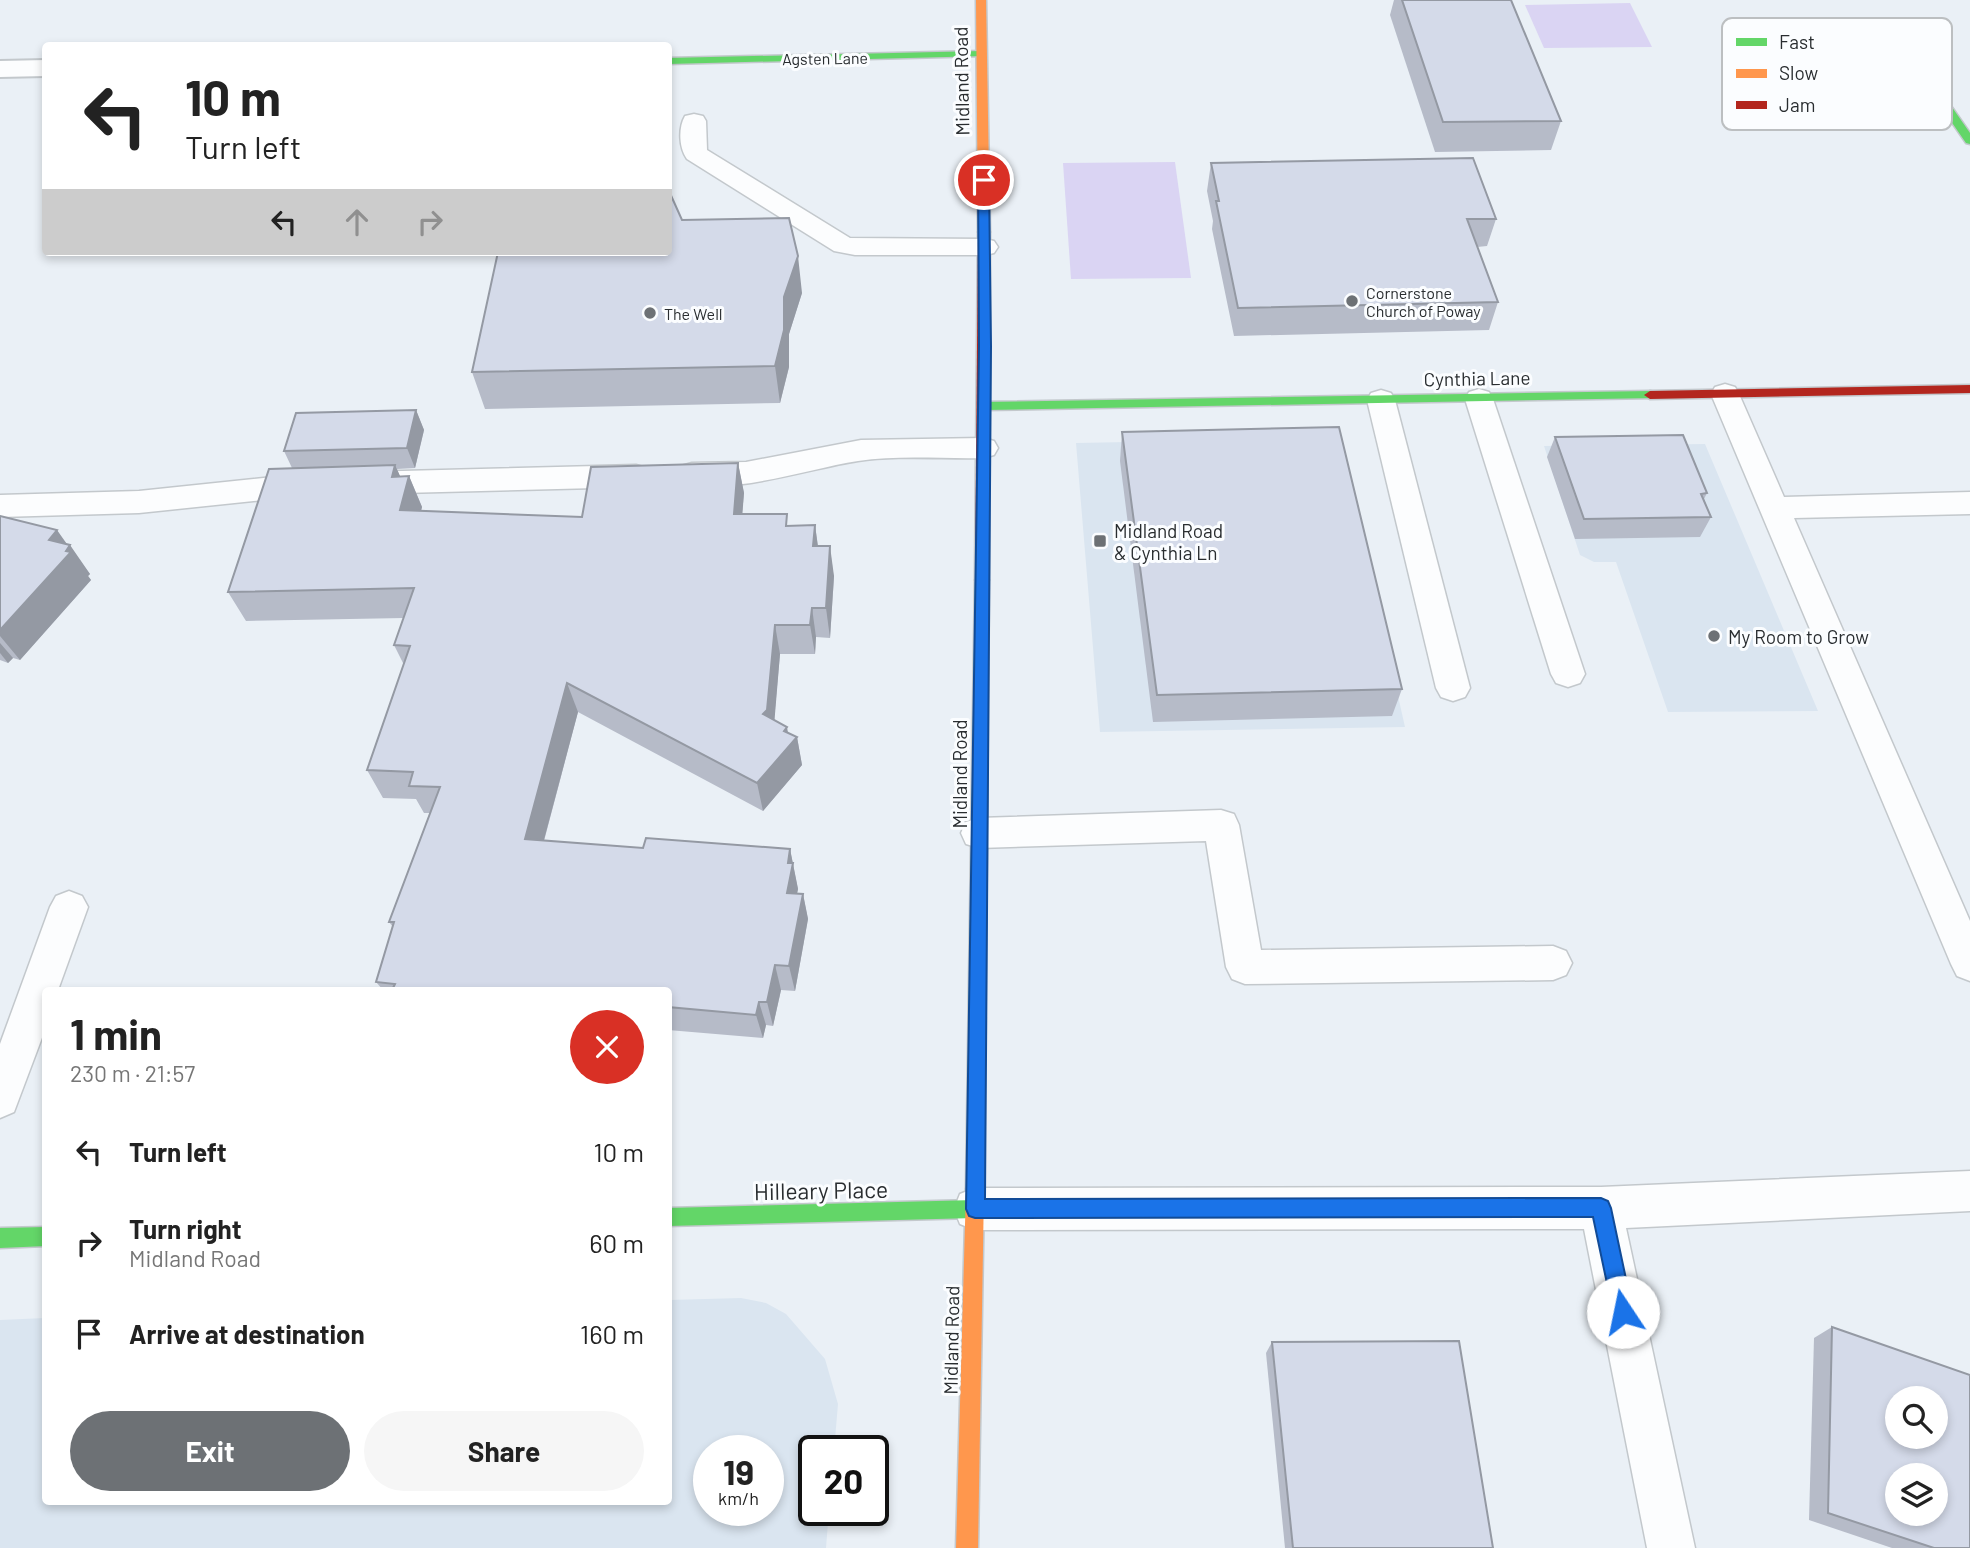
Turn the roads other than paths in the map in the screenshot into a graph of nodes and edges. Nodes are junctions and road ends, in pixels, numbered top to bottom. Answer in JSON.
{"nodes":[{"id":1,"x":981,"y":0,"type":"edge"},
{"id":2,"x":981,"y":54,"type":"junction"},
{"id":3,"x":672,"y":61,"type":"edge"},
{"id":4,"x":42,"y":68,"type":"edge"},
{"id":5,"x":0,"y":69,"type":"edge"},
{"id":6,"x":1952,"y":115,"type":"edge"},
{"id":7,"x":694,"y":121,"type":"dead end"},
{"id":8,"x":1970,"y":141,"type":"edge"},
{"id":9,"x":985,"y":247,"type":"junction"},
{"id":10,"x":1970,"y":389,"type":"edge"},
{"id":11,"x":1725,"y":394,"type":"junction"},
{"id":12,"x":1479,"y":399,"type":"junction"},
{"id":13,"x":1381,"y":400,"type":"junction"},
{"id":14,"x":984,"y":406,"type":"junction"},
{"id":15,"x":984,"y":449,"type":"junction"},
{"id":16,"x":1970,"y":503,"type":"edge"},
{"id":17,"x":0,"y":506,"type":"edge"},
{"id":18,"x":1774,"y":508,"type":"junction"},
{"id":19,"x":1568,"y":674,"type":"dead end"},
{"id":20,"x":1453,"y":688,"type":"dead end"},
{"id":21,"x":979,"y":833,"type":"junction"},
{"id":22,"x":69,"y":907,"type":"dead end"},
{"id":23,"x":1553,"y":963,"type":"dead end"},
{"id":24,"x":1970,"y":964,"type":"edge"},
{"id":25,"x":0,"y":1099,"type":"edge"},
{"id":26,"x":1970,"y":1191,"type":"edge"},
{"id":27,"x":1601,"y":1208,"type":"junction"},
{"id":28,"x":975,"y":1209,"type":"junction"},
{"id":29,"x":672,"y":1217,"type":"edge"},
{"id":30,"x":42,"y":1236,"type":"edge"},
{"id":31,"x":0,"y":1238,"type":"edge"},
{"id":32,"x":967,"y":1548,"type":"edge"},
{"id":33,"x":1671,"y":1548,"type":"edge"}],
"edges":[{"from":1,"to":2,"type":"main road","name":"Midland Road"},
{"from":2,"to":3,"type":"main road","name":"Agsten Lane"},
{"from":2,"to":9,"type":"main road","name":"Midland Road"},
{"from":4,"to":5,"type":"street"},
{"from":6,"to":8,"type":"main road"},
{"from":7,"to":9,"type":"lane"},
{"from":9,"to":14,"type":"main road","name":"Midland Road"},
{"from":10,"to":11,"type":"main road","name":"Cynthia Lane"},
{"from":11,"to":12,"type":"main road","name":"Cynthia Lane"},
{"from":11,"to":18,"type":"lane"},
{"from":12,"to":13,"type":"main road","name":"Cynthia Lane"},
{"from":12,"to":19,"type":"lane"},
{"from":13,"to":14,"type":"main road","name":"Cynthia Lane"},
{"from":13,"to":20,"type":"lane"},
{"from":14,"to":15,"type":"main road","name":"Midland Road"},
{"from":15,"to":17,"type":"lane"},
{"from":15,"to":21,"type":"main road","name":"Midland Road"},
{"from":16,"to":18,"type":"lane"},
{"from":18,"to":24,"type":"lane"},
{"from":21,"to":23,"type":"lane"},
{"from":21,"to":28,"type":"main road","name":"Midland Road"},
{"from":22,"to":25,"type":"lane"},
{"from":26,"to":27,"type":"lane"},
{"from":27,"to":28,"type":"lane"},
{"from":27,"to":33,"type":"lane"},
{"from":28,"to":29,"type":"main road","name":"Hilleary Place"},
{"from":28,"to":32,"type":"main road","name":"Midland Road"},
{"from":30,"to":31,"type":"main road"}]}
